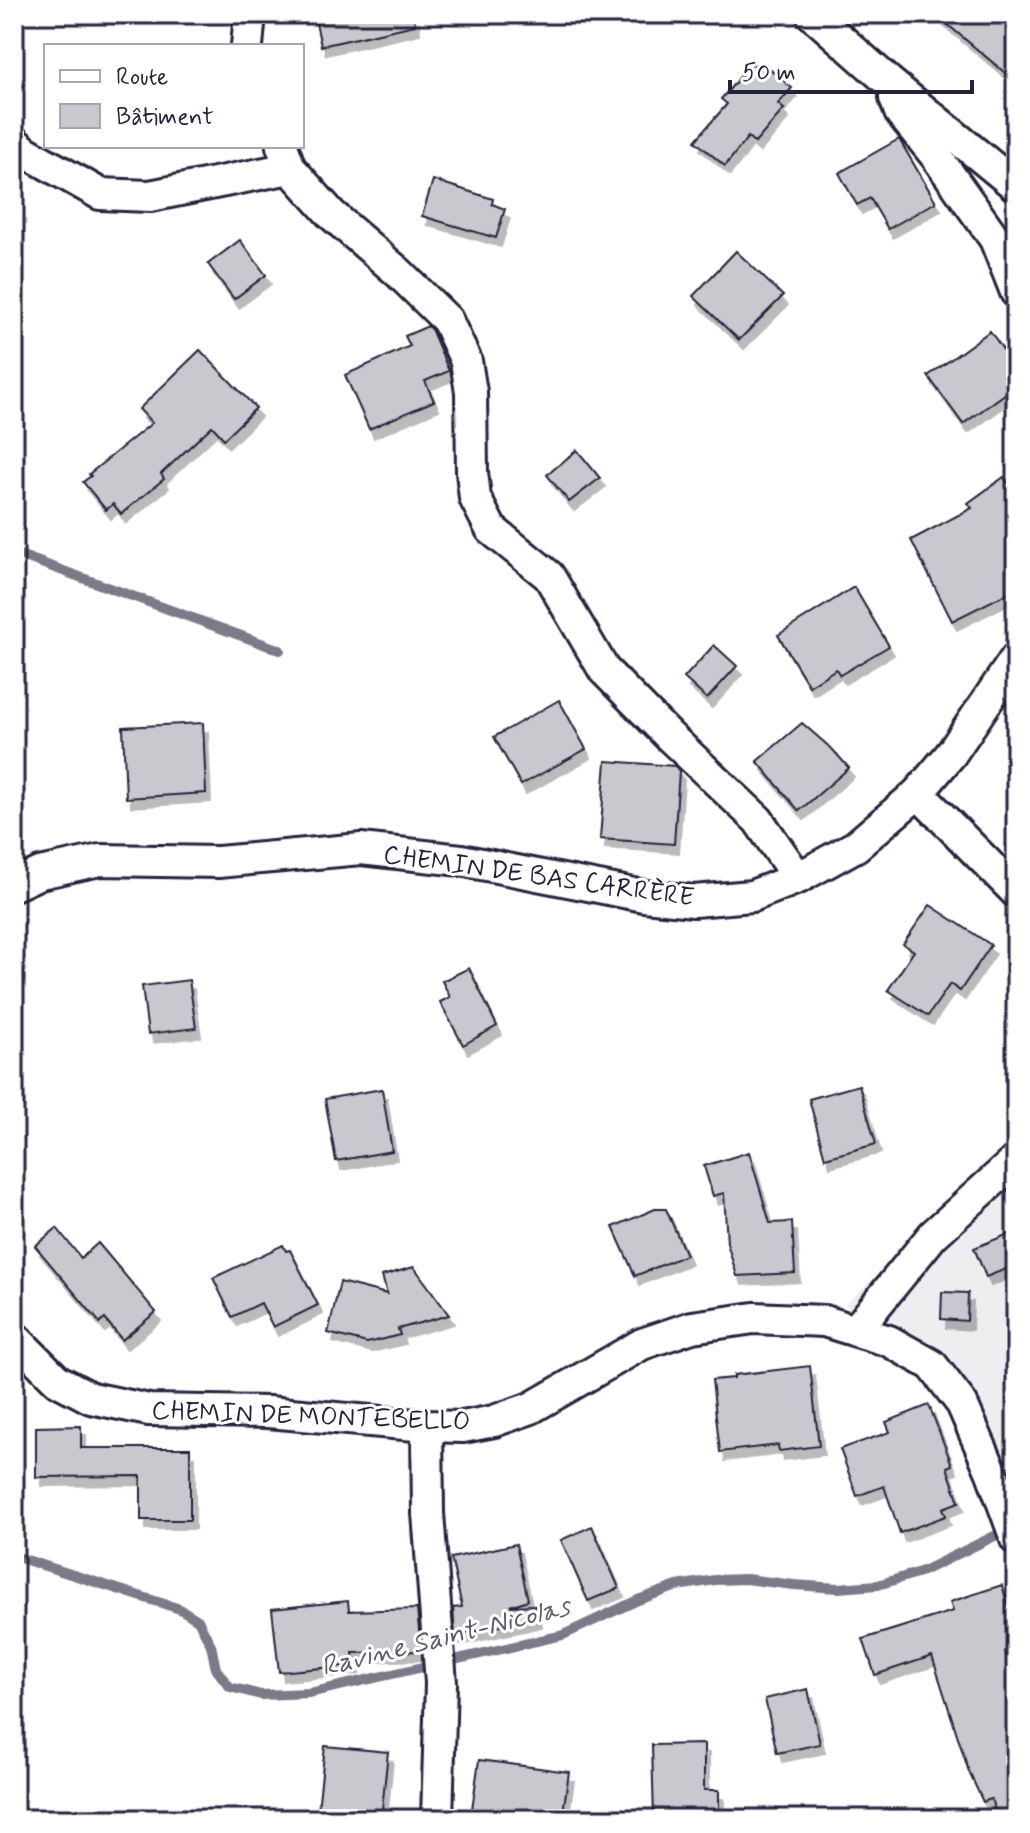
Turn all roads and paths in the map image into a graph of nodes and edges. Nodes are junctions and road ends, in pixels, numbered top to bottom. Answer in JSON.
{"nodes":[{"id":1,"x":250,"y":14,"type":"edge"},
{"id":2,"x":812,"y":14,"type":"edge"},
{"id":3,"x":247,"y":44,"type":"edge"},
{"id":4,"x":889,"y":82,"type":"junction"},
{"id":5,"x":14,"y":142,"type":"edge"},
{"id":6,"x":286,"y":157,"type":"edge"},
{"id":7,"x":1016,"y":186,"type":"edge"},
{"id":8,"x":1016,"y":292,"type":"edge"},
{"id":9,"x":1016,"y":658,"type":"edge"},
{"id":10,"x":918,"y":793,"type":"junction"},
{"id":11,"x":798,"y":878,"type":"junction"},
{"id":12,"x":14,"y":885,"type":"edge"},
{"id":13,"x":1016,"y":892,"type":"edge"},
{"id":14,"x":1016,"y":1160,"type":"edge"},
{"id":15,"x":856,"y":1330,"type":"junction"},
{"id":16,"x":14,"y":1337,"type":"edge"},
{"id":17,"x":427,"y":1426,"type":"junction"},
{"id":18,"x":1016,"y":1539,"type":"edge"},
{"id":19,"x":437,"y":1819,"type":"edge"}],
"edges":[{"from":1,"to":3,"type":"street"},
{"from":2,"to":4,"type":"street"},
{"from":4,"to":7,"type":"street"},
{"from":4,"to":8,"type":"street"},
{"from":5,"to":6,"type":"street"},
{"from":6,"to":11,"type":"street"},
{"from":9,"to":10,"type":"street","name":"CHEMIN DE BAS CARRÈRE"},
{"from":10,"to":11,"type":"street","name":"CHEMIN DE BAS CARRÈRE"},
{"from":10,"to":13,"type":"street"},
{"from":11,"to":12,"type":"street","name":"CHEMIN DE BAS CARRÈRE"},
{"from":14,"to":15,"type":"street"},
{"from":15,"to":17,"type":"street","name":"CHEMIN DE MONTEBELLO"},
{"from":15,"to":18,"type":"street","name":"CHEMIN DE MONTEBELLO"},
{"from":16,"to":17,"type":"street","name":"CHEMIN DE MONTEBELLO"},
{"from":17,"to":19,"type":"street"}]}
